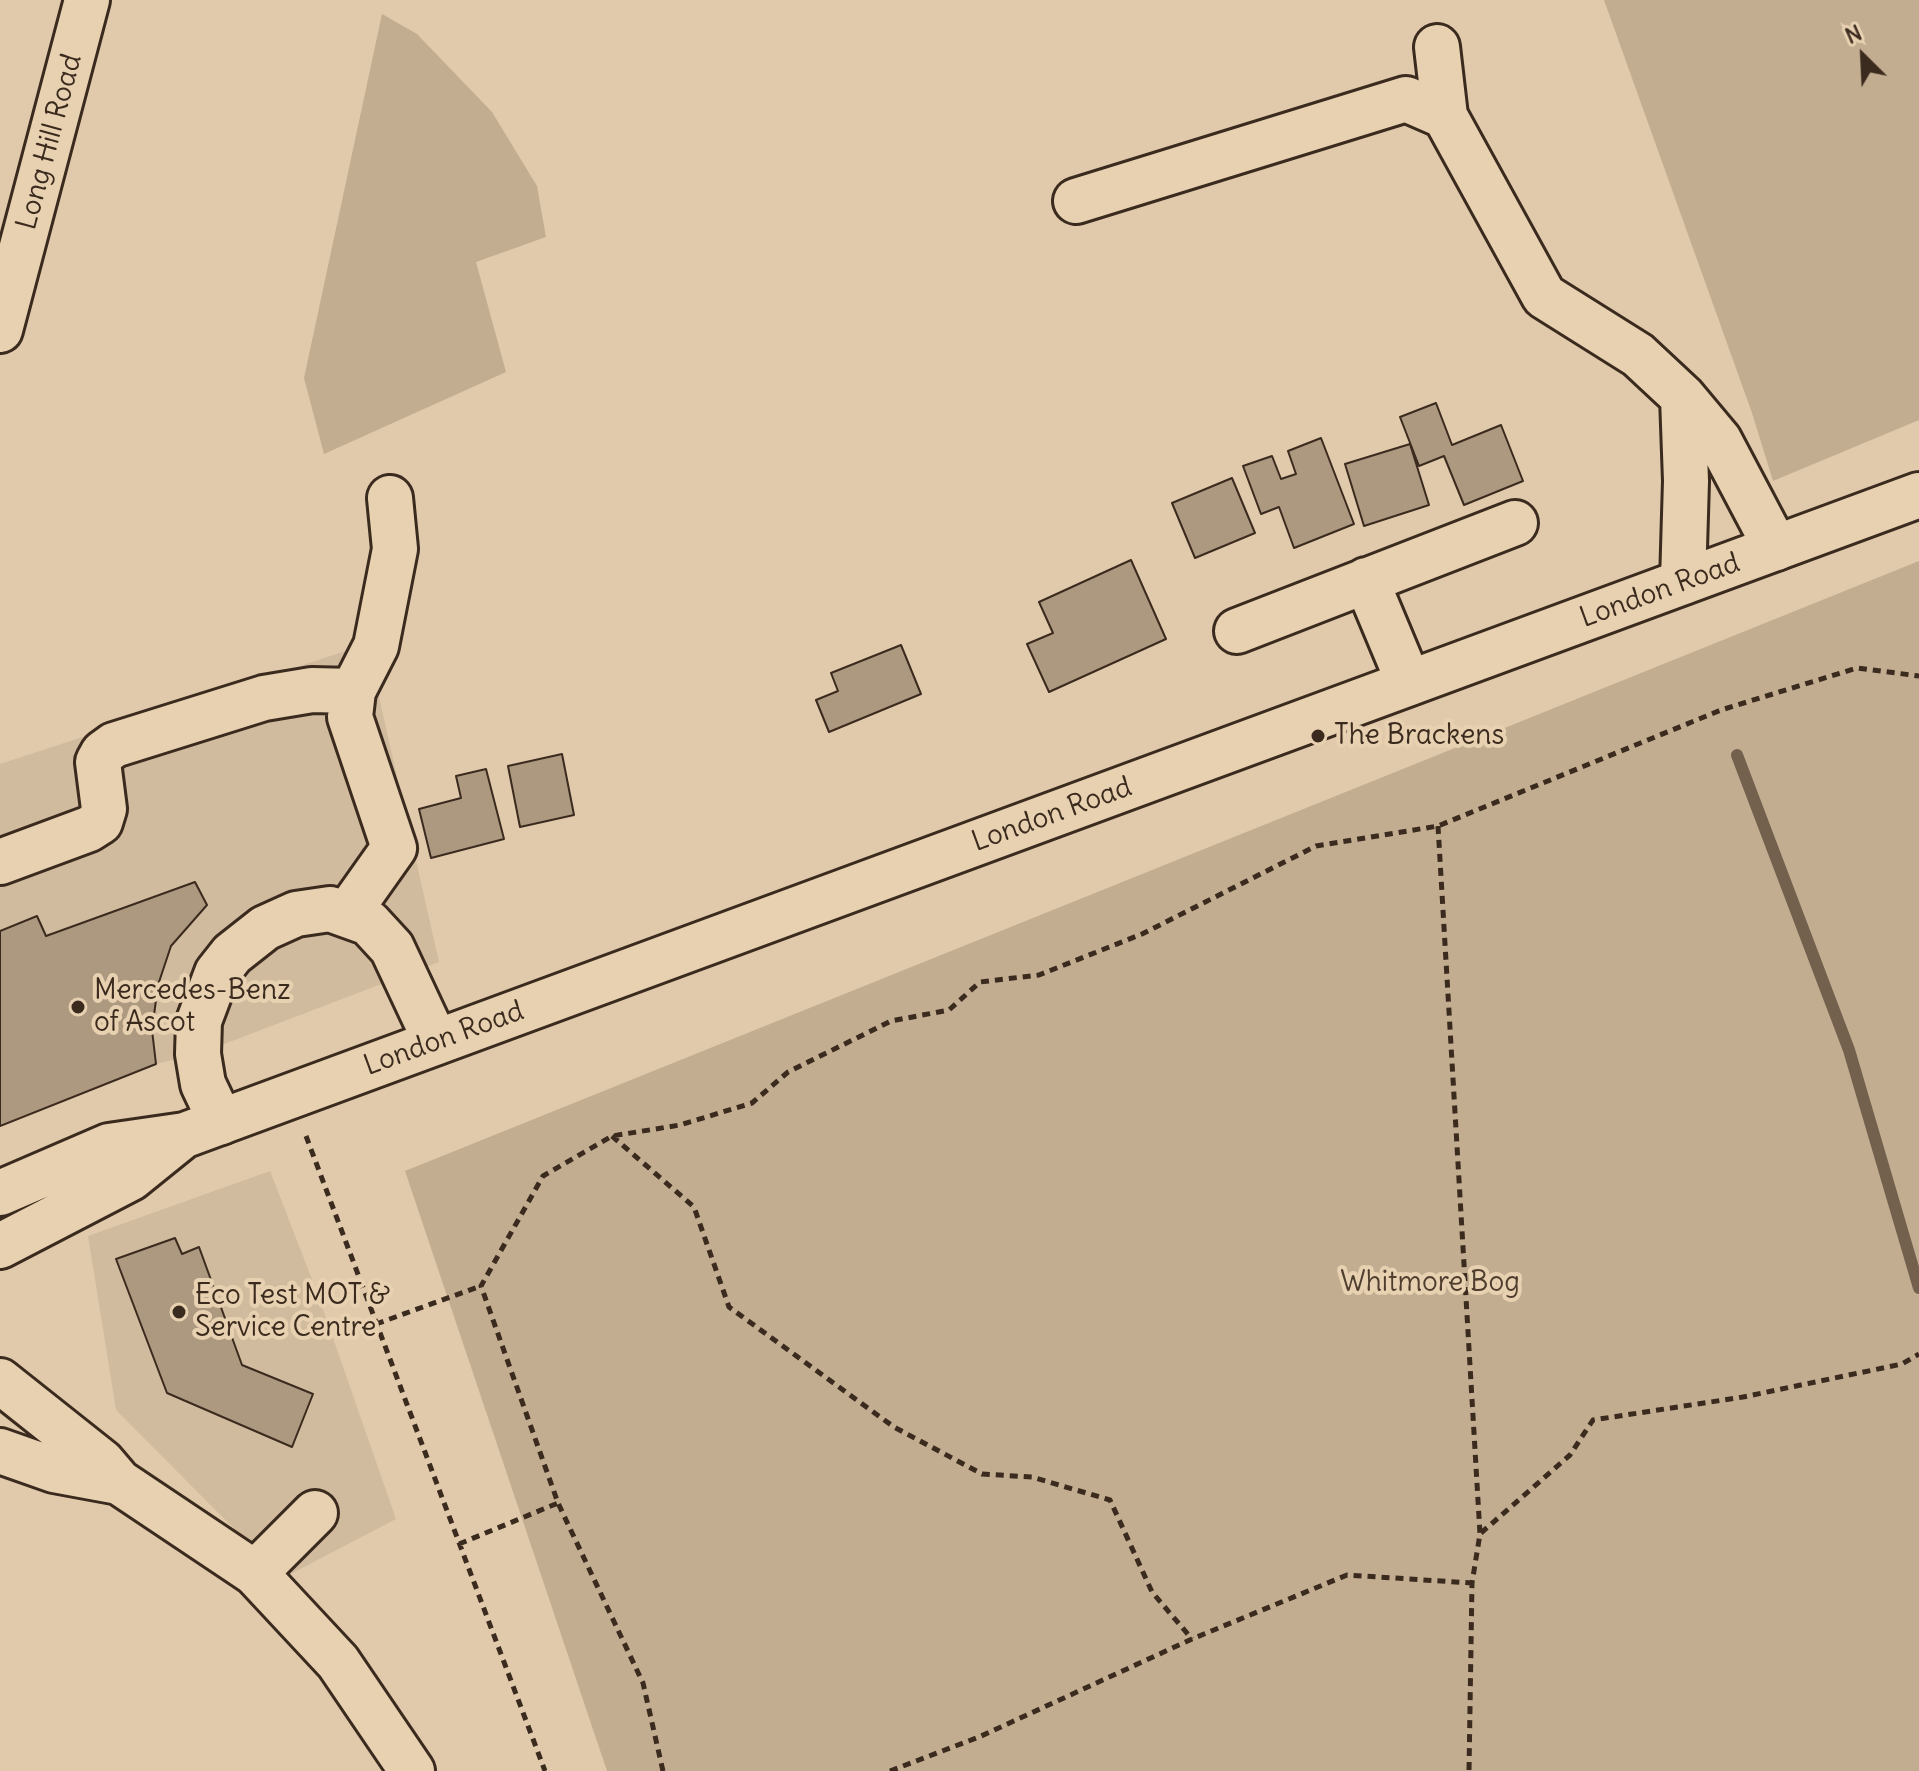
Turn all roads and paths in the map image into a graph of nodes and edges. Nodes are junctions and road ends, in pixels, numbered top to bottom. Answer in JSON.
{"nodes":[{"id":1,"x":87,"y":0,"type":"edge"},
{"id":2,"x":1437,"y":47,"type":"dead end"},
{"id":3,"x":1445,"y":116,"type":"junction"},
{"id":4,"x":1076,"y":201,"type":"dead end"},
{"id":5,"x":0,"y":330,"type":"edge"},
{"id":6,"x":1683,"y":397,"type":"junction"},
{"id":7,"x":1919,"y":495,"type":"edge"},
{"id":8,"x":390,"y":498,"type":"dead end"},
{"id":9,"x":1515,"y":523,"type":"dead end"},
{"id":10,"x":1776,"y":548,"type":"junction"},
{"id":11,"x":1366,"y":580,"type":"junction"},
{"id":12,"x":1683,"y":582,"type":"junction"},
{"id":13,"x":1237,"y":631,"type":"dead end"},
{"id":14,"x":1919,"y":676,"type":"edge"},
{"id":15,"x":1409,"y":683,"type":"junction"},
{"id":16,"x":353,"y":691,"type":"junction"},
{"id":17,"x":1438,"y":826,"type":"junction"},
{"id":18,"x":0,"y":862,"type":"edge"},
{"id":19,"x":348,"y":913,"type":"junction"},
{"id":20,"x":436,"y":1042,"type":"junction"},
{"id":21,"x":301,"y":1124,"type":"dead end"},
{"id":22,"x":203,"y":1128,"type":"junction"},
{"id":23,"x":612,"y":1136,"type":"junction"},
{"id":24,"x":0,"y":1193,"type":"edge"},
{"id":25,"x":0,"y":1246,"type":"edge"},
{"id":26,"x":481,"y":1286,"type":"junction"},
{"id":27,"x":376,"y":1324,"type":"junction"},
{"id":28,"x":1919,"y":1354,"type":"edge"},
{"id":29,"x":0,"y":1381,"type":"edge"},
{"id":30,"x":0,"y":1451,"type":"edge"},
{"id":31,"x":119,"y":1482,"type":"junction"},
{"id":32,"x":558,"y":1503,"type":"junction"},
{"id":33,"x":315,"y":1513,"type":"dead end"},
{"id":34,"x":1480,"y":1534,"type":"junction"},
{"id":35,"x":459,"y":1544,"type":"junction"},
{"id":36,"x":255,"y":1573,"type":"junction"},
{"id":37,"x":1472,"y":1583,"type":"junction"},
{"id":38,"x":1192,"y":1639,"type":"junction"},
{"id":39,"x":412,"y":1771,"type":"edge"},
{"id":40,"x":545,"y":1771,"type":"edge"},
{"id":41,"x":663,"y":1771,"type":"edge"},
{"id":42,"x":890,"y":1771,"type":"edge"},
{"id":43,"x":1469,"y":1771,"type":"edge"}],
"edges":[{"from":1,"to":5,"type":"main road","name":"Long Hill Road"},
{"from":2,"to":3,"type":"main road"},
{"from":3,"to":4,"type":"main road"},
{"from":3,"to":6,"type":"main road"},
{"from":6,"to":10,"type":"main road"},
{"from":6,"to":12,"type":"main road"},
{"from":7,"to":10,"type":"main road","name":"London Road"},
{"from":8,"to":16,"type":"main road"},
{"from":9,"to":11,"type":"main road"},
{"from":10,"to":12,"type":"main road","name":"London Road"},
{"from":11,"to":13,"type":"main road"},
{"from":11,"to":15,"type":"main road"},
{"from":12,"to":15,"type":"main road","name":"London Road"},
{"from":14,"to":17,"type":"path"},
{"from":15,"to":20,"type":"main road","name":"London Road"},
{"from":16,"to":18,"type":"main road"},
{"from":16,"to":19,"type":"main road"},
{"from":17,"to":23,"type":"path"},
{"from":17,"to":34,"type":"path"},
{"from":19,"to":20,"type":"main road"},
{"from":19,"to":22,"type":"main road"},
{"from":20,"to":22,"type":"main road","name":"London Road"},
{"from":21,"to":27,"type":"path"},
{"from":22,"to":24,"type":"main road","name":"London Road"},
{"from":22,"to":25,"type":"main road","name":"London Road"},
{"from":23,"to":26,"type":"path"},
{"from":23,"to":38,"type":"path"},
{"from":26,"to":27,"type":"path"},
{"from":26,"to":32,"type":"path"},
{"from":27,"to":35,"type":"path"},
{"from":28,"to":34,"type":"path"},
{"from":29,"to":31,"type":"main road"},
{"from":30,"to":31,"type":"main road"},
{"from":31,"to":36,"type":"main road"},
{"from":32,"to":35,"type":"path"},
{"from":32,"to":41,"type":"path"},
{"from":33,"to":36,"type":"main road"},
{"from":34,"to":37,"type":"path"},
{"from":35,"to":40,"type":"path"},
{"from":36,"to":39,"type":"main road"},
{"from":37,"to":38,"type":"path"},
{"from":37,"to":43,"type":"path"},
{"from":38,"to":42,"type":"path"}]}
